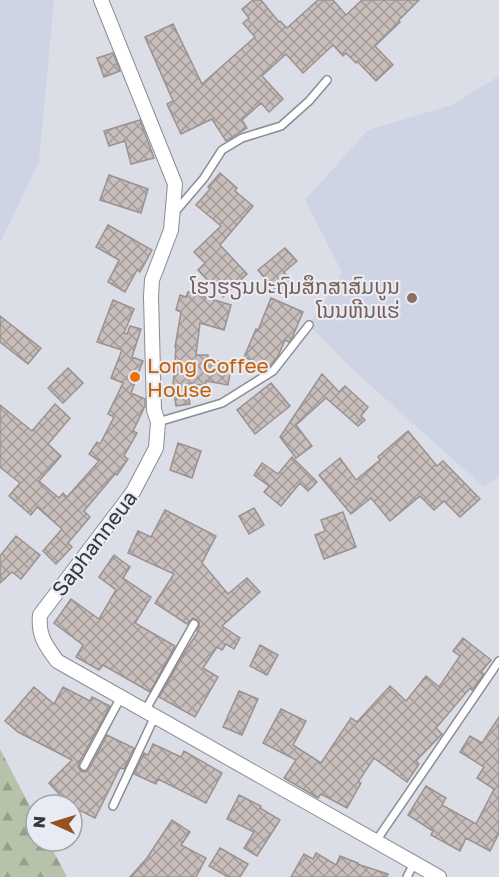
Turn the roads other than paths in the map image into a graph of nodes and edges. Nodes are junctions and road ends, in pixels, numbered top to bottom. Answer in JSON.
{"nodes":[{"id":1,"x":101,"y":0,"type":"edge"},
{"id":2,"x":327,"y":80,"type":"dead end"},
{"id":3,"x":173,"y":214,"type":"junction"},
{"id":4,"x":309,"y":325,"type":"dead end"},
{"id":5,"x":158,"y":422,"type":"junction"},
{"id":6,"x":194,"y":624,"type":"dead end"},
{"id":7,"x":499,"y":661,"type":"edge"},
{"id":8,"x":121,"y":697,"type":"junction"},
{"id":9,"x":150,"y":714,"type":"junction"},
{"id":10,"x":84,"y":766,"type":"dead end"},
{"id":11,"x":113,"y":806,"type":"dead end"},
{"id":12,"x":376,"y":842,"type":"junction"},
{"id":13,"x":414,"y":863,"type":"junction"},
{"id":14,"x":407,"y":877,"type":"edge"},
{"id":15,"x":439,"y":877,"type":"edge"}],
"edges":[{"from":1,"to":3,"type":"street","name":"Saphanneua"},
{"from":2,"to":3,"type":"lane"},
{"from":3,"to":5,"type":"street","name":"Saphanneua"},
{"from":4,"to":5,"type":"lane"},
{"from":5,"to":8,"type":"street","name":"Saphanneua"},
{"from":6,"to":9,"type":"lane"},
{"from":7,"to":12,"type":"lane"},
{"from":8,"to":9,"type":"street","name":"Saphanneua"},
{"from":8,"to":10,"type":"lane"},
{"from":9,"to":11,"type":"lane"},
{"from":9,"to":12,"type":"street","name":"Saphanneua"},
{"from":12,"to":13,"type":"street","name":"Saphanneua"},
{"from":13,"to":14,"type":"lane"},
{"from":13,"to":15,"type":"street","name":"Saphanneua"}]}
